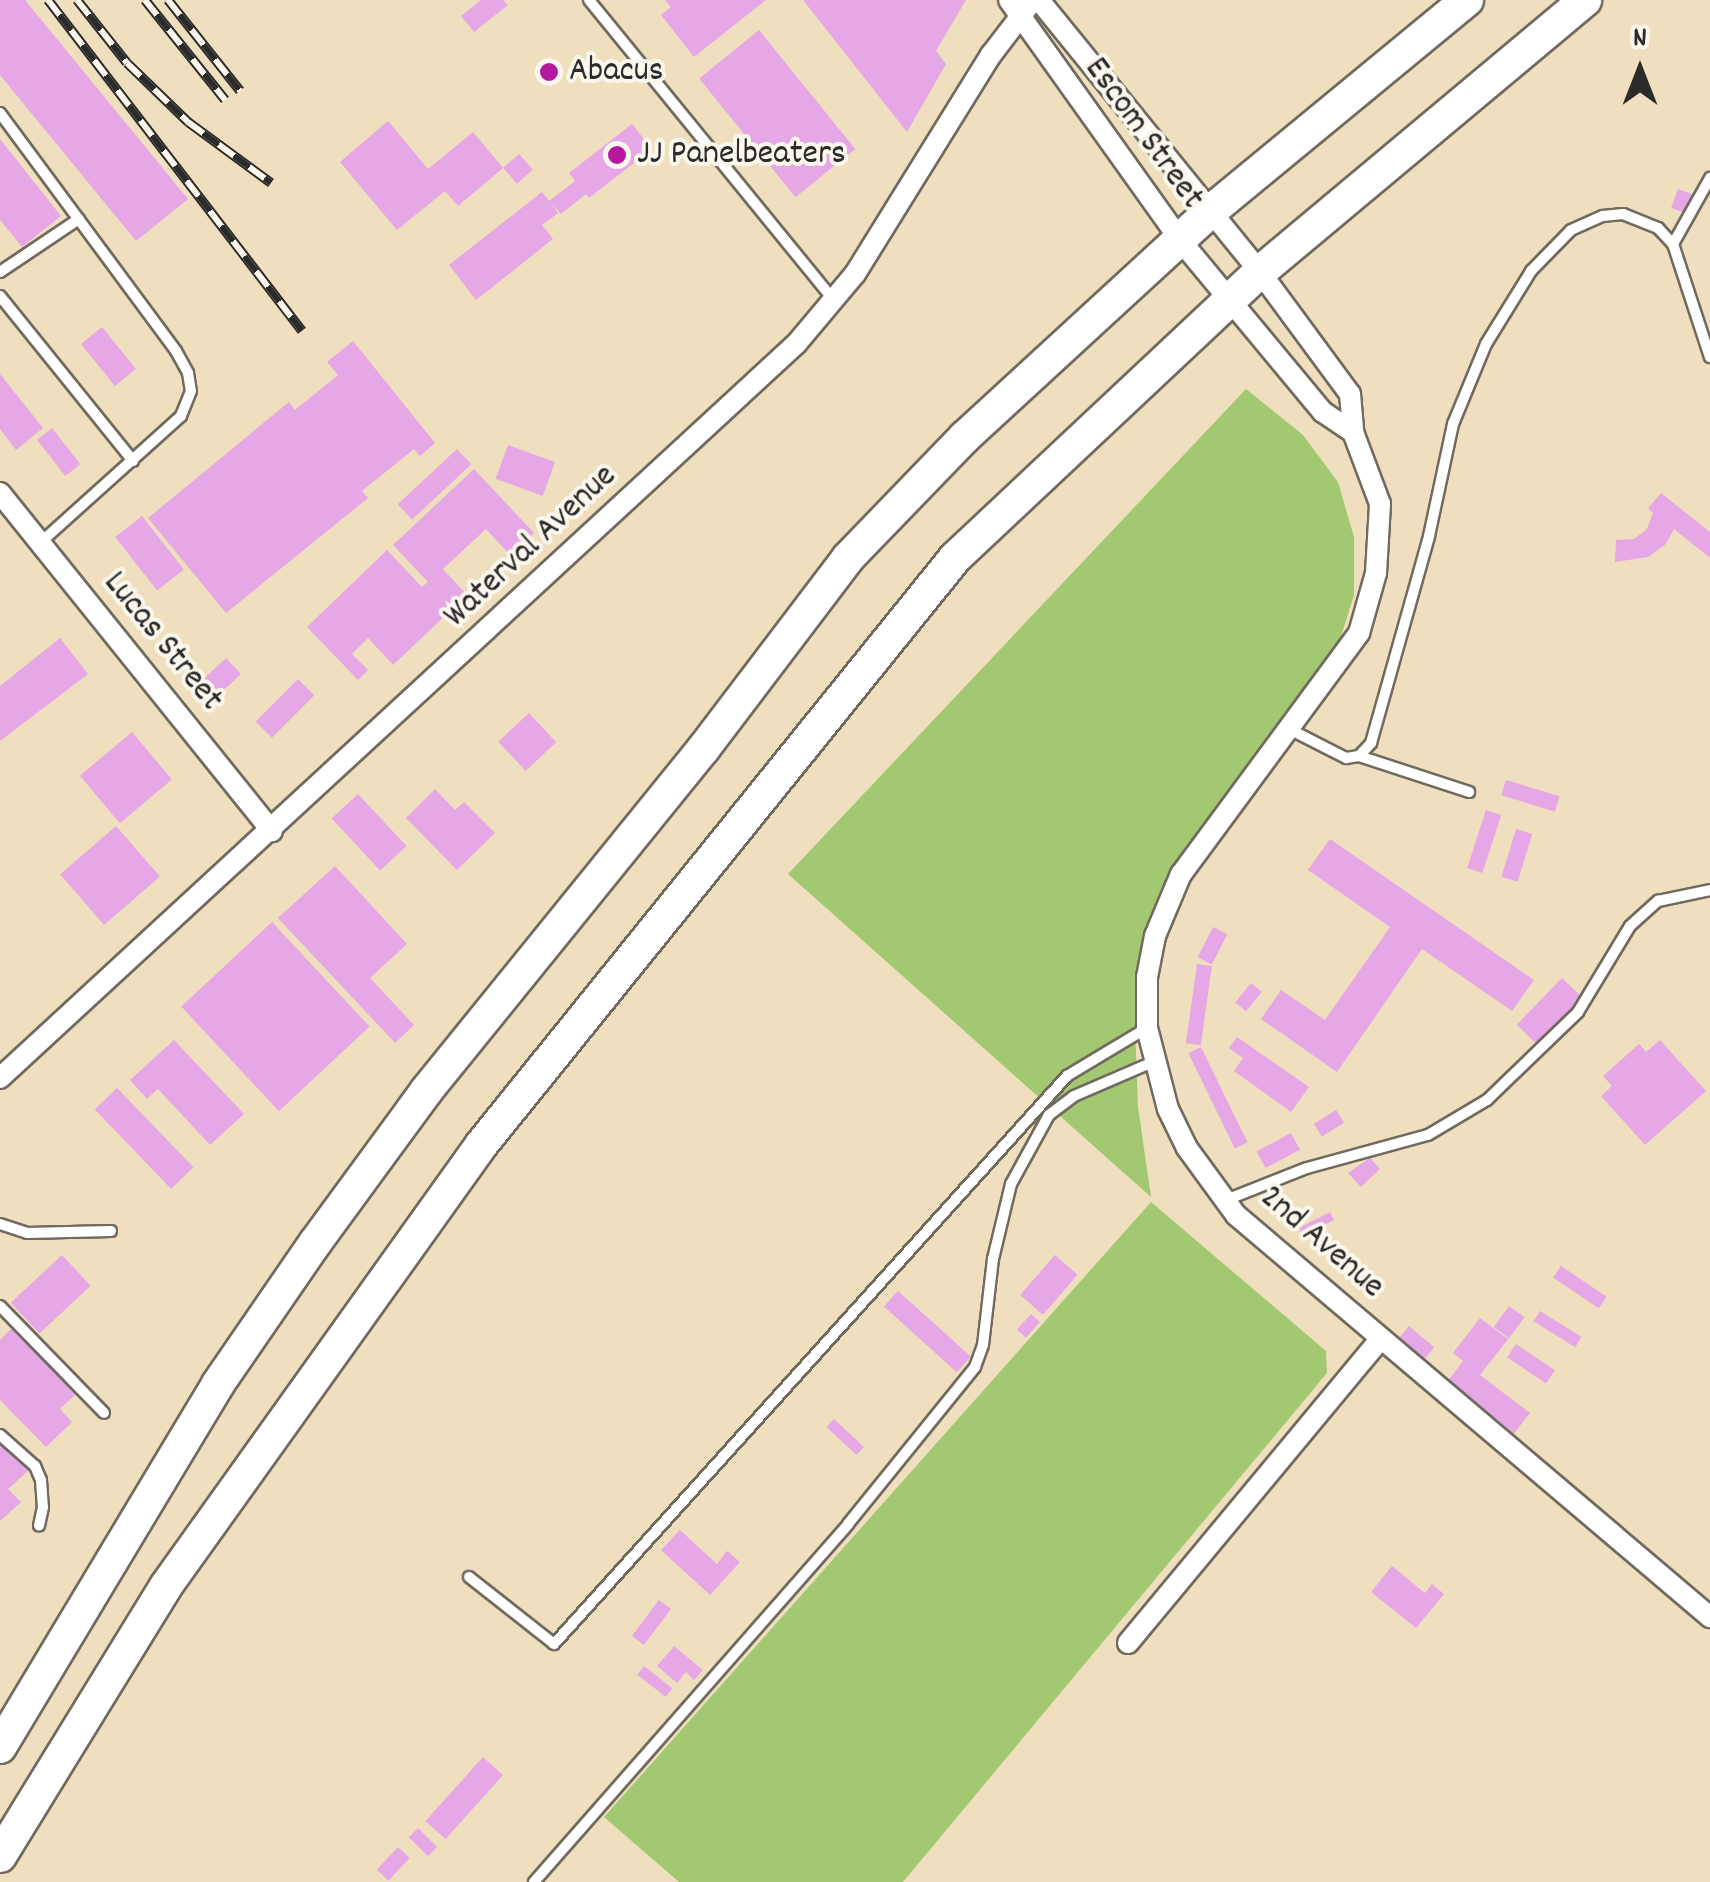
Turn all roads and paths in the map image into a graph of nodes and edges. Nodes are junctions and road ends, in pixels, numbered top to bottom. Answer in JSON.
{"nodes":[{"id":1,"x":590,"y":0,"type":"edge"},
{"id":2,"x":1036,"y":0,"type":"edge"},
{"id":3,"x":1467,"y":0,"type":"edge"},
{"id":4,"x":1584,"y":0,"type":"edge"},
{"id":5,"x":1013,"y":9,"type":"edge"},
{"id":6,"x":0,"y":113,"type":"edge"},
{"id":7,"x":1710,"y":178,"type":"edge"},
{"id":8,"x":1210,"y":210,"type":"junction"},
{"id":9,"x":79,"y":219,"type":"junction"},
{"id":10,"x":1180,"y":240,"type":"junction"},
{"id":11,"x":1674,"y":244,"type":"junction"},
{"id":12,"x":0,"y":272,"type":"edge"},
{"id":13,"x":1260,"y":272,"type":"junction"},
{"id":14,"x":0,"y":296,"type":"edge"},
{"id":15,"x":834,"y":301,"type":"junction"},
{"id":16,"x":1234,"y":301,"type":"junction"},
{"id":17,"x":1710,"y":358,"type":"edge"},
{"id":18,"x":1353,"y":432,"type":"junction"},
{"id":19,"x":133,"y":460,"type":"junction"},
{"id":20,"x":0,"y":493,"type":"edge"},
{"id":21,"x":40,"y":543,"type":"junction"},
{"id":22,"x":1290,"y":730,"type":"junction"},
{"id":23,"x":1359,"y":756,"type":"junction"},
{"id":24,"x":1468,"y":792,"type":"dead end"},
{"id":25,"x":272,"y":832,"type":"junction"},
{"id":26,"x":1710,"y":890,"type":"edge"},
{"id":27,"x":1147,"y":1028,"type":"junction"},
{"id":28,"x":1153,"y":1062,"type":"junction"},
{"id":29,"x":0,"y":1078,"type":"edge"},
{"id":30,"x":1225,"y":1200,"type":"junction"},
{"id":31,"x":0,"y":1224,"type":"edge"},
{"id":32,"x":111,"y":1232,"type":"dead end"},
{"id":33,"x":0,"y":1306,"type":"edge"},
{"id":34,"x":1380,"y":1338,"type":"junction"},
{"id":35,"x":104,"y":1413,"type":"dead end"},
{"id":36,"x":0,"y":1435,"type":"edge"},
{"id":37,"x":39,"y":1526,"type":"dead end"},
{"id":38,"x":468,"y":1577,"type":"dead end"},
{"id":39,"x":1710,"y":1617,"type":"edge"},
{"id":40,"x":1128,"y":1642,"type":"dead end"},
{"id":41,"x":0,"y":1747,"type":"edge"},
{"id":42,"x":0,"y":1856,"type":"edge"},
{"id":43,"x":534,"y":1882,"type":"edge"}],
"edges":[{"from":1,"to":15,"type":"lane"},
{"from":2,"to":5,"type":"street","name":"Waterval Avenue"},
{"from":2,"to":8,"type":"street","name":"Escom Street"},
{"from":3,"to":8,"type":"main road"},
{"from":4,"to":13,"type":"main road"},
{"from":5,"to":10,"type":"street","name":"Escom Street"},
{"from":5,"to":15,"type":"street","name":"Waterval Avenue"},
{"from":6,"to":9,"type":"lane"},
{"from":7,"to":11,"type":"lane"},
{"from":8,"to":10,"type":"main road"},
{"from":8,"to":13,"type":"street","name":"Escom Street"},
{"from":9,"to":12,"type":"lane"},
{"from":9,"to":19,"type":"lane"},
{"from":10,"to":16,"type":"street","name":"Escom Street"},
{"from":10,"to":41,"type":"main road"},
{"from":11,"to":17,"type":"lane"},
{"from":11,"to":23,"type":"lane"},
{"from":13,"to":16,"type":"main road"},
{"from":13,"to":18,"type":"street","name":"2nd Avenue"},
{"from":14,"to":19,"type":"lane"},
{"from":15,"to":25,"type":"street","name":"Waterval Avenue"},
{"from":16,"to":18,"type":"street"},
{"from":16,"to":42,"type":"main road"},
{"from":18,"to":22,"type":"street","name":"2nd Avenue"},
{"from":19,"to":21,"type":"lane"},
{"from":20,"to":21,"type":"street","name":"Lucas Street"},
{"from":21,"to":25,"type":"street","name":"Lucas Street"},
{"from":22,"to":23,"type":"lane"},
{"from":22,"to":27,"type":"street","name":"2nd Avenue"},
{"from":23,"to":24,"type":"lane"},
{"from":25,"to":29,"type":"street","name":"Waterval Avenue"},
{"from":26,"to":30,"type":"lane"},
{"from":27,"to":28,"type":"street","name":"2nd Avenue"},
{"from":27,"to":38,"type":"lane"},
{"from":28,"to":30,"type":"street","name":"2nd Avenue"},
{"from":28,"to":43,"type":"lane"},
{"from":30,"to":34,"type":"street","name":"2nd Avenue"},
{"from":31,"to":32,"type":"lane"},
{"from":33,"to":35,"type":"lane"},
{"from":34,"to":39,"type":"street","name":"2nd Avenue"},
{"from":34,"to":40,"type":"street"},
{"from":36,"to":37,"type":"lane"}]}
